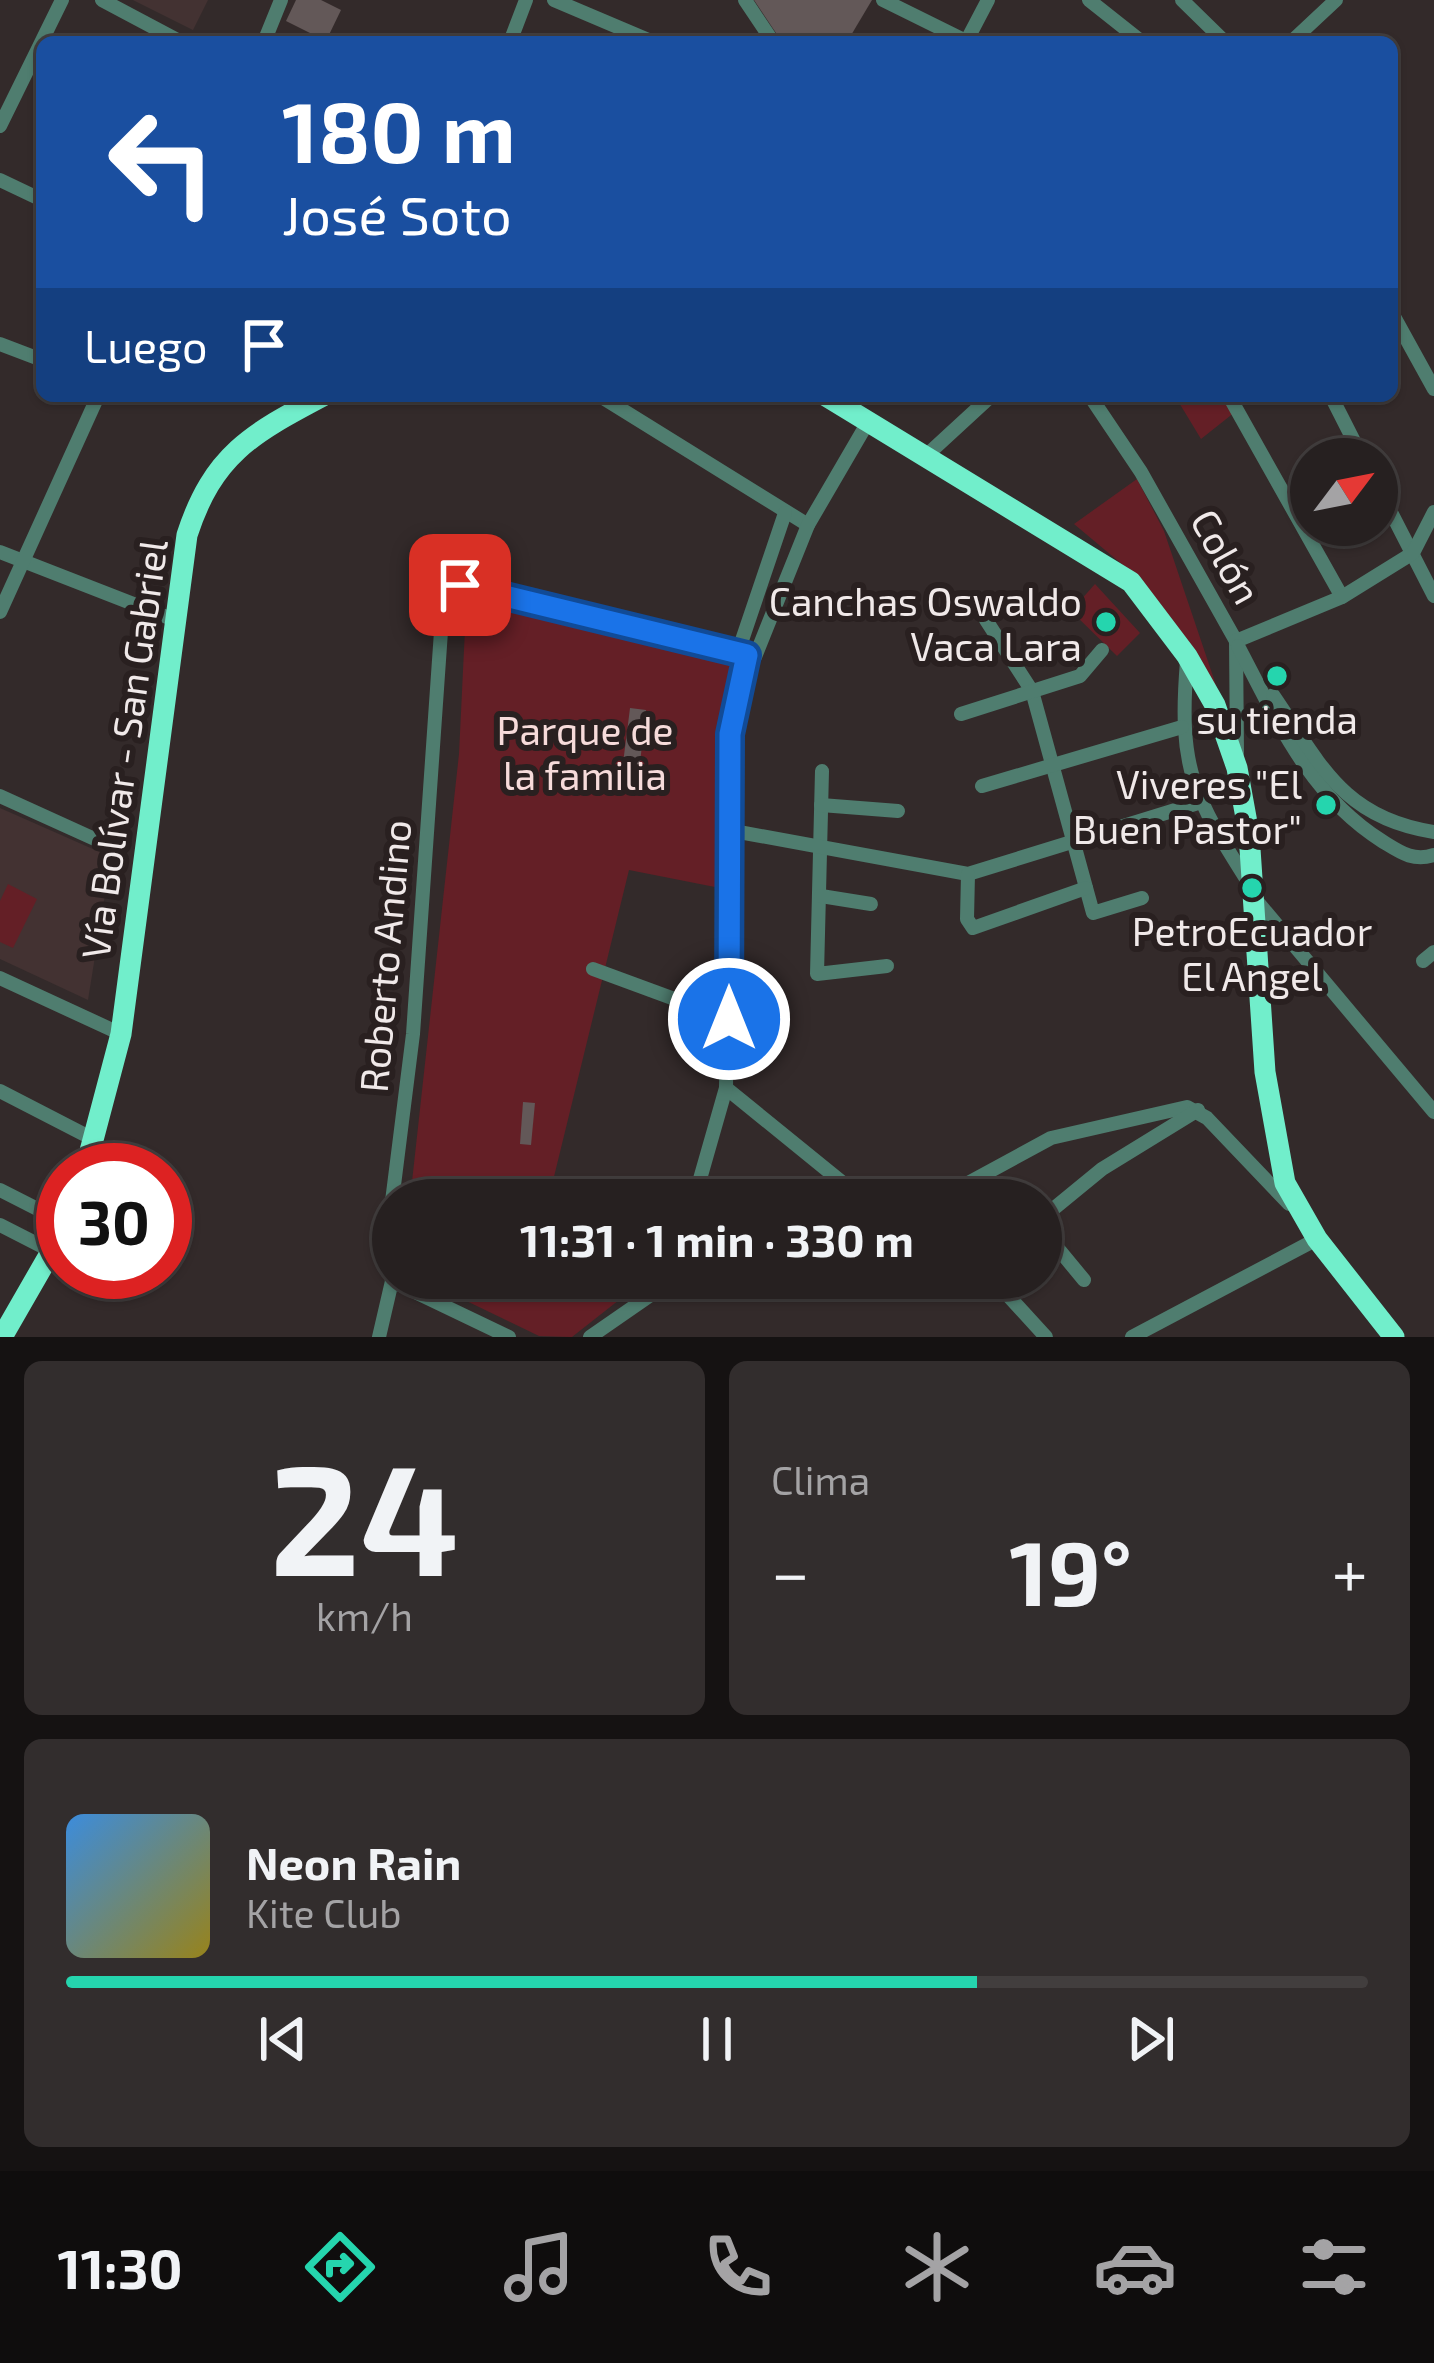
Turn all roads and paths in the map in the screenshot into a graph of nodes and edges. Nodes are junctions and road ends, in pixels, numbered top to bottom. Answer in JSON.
{"nodes":[{"id":1,"x":62,"y":0,"type":"edge"},
{"id":2,"x":102,"y":0,"type":"edge"},
{"id":3,"x":281,"y":0,"type":"edge"},
{"id":4,"x":526,"y":0,"type":"edge"},
{"id":5,"x":554,"y":0,"type":"edge"},
{"id":6,"x":745,"y":0,"type":"edge"},
{"id":7,"x":883,"y":0,"type":"edge"},
{"id":8,"x":988,"y":0,"type":"edge"},
{"id":9,"x":1089,"y":0,"type":"edge"},
{"id":10,"x":1182,"y":0,"type":"edge"},
{"id":11,"x":1336,"y":0,"type":"edge"},
{"id":12,"x":44,"y":36,"type":"edge"},
{"id":13,"x":170,"y":36,"type":"edge"},
{"id":14,"x":266,"y":36,"type":"edge"},
{"id":15,"x":512,"y":36,"type":"edge"},
{"id":16,"x":639,"y":36,"type":"edge"},
{"id":17,"x":769,"y":36,"type":"edge"},
{"id":18,"x":955,"y":36,"type":"edge"},
{"id":19,"x":970,"y":36,"type":"edge"},
{"id":20,"x":1134,"y":36,"type":"edge"},
{"id":21,"x":1219,"y":36,"type":"edge"},
{"id":22,"x":1297,"y":36,"type":"edge"},
{"id":23,"x":36,"y":53,"type":"edge"},
{"id":24,"x":0,"y":126,"type":"edge"},
{"id":25,"x":0,"y":180,"type":"edge"},
{"id":26,"x":36,"y":197,"type":"edge"},
{"id":27,"x":1398,"y":324,"type":"edge"},
{"id":28,"x":0,"y":344,"type":"edge"},
{"id":29,"x":36,"y":358,"type":"edge"},
{"id":30,"x":1434,"y":389,"type":"edge"},
{"id":31,"x":95,"y":402,"type":"edge"},
{"id":32,"x":312,"y":402,"type":"edge"},
{"id":33,"x":609,"y":402,"type":"edge"},
{"id":34,"x":836,"y":402,"type":"edge"},
{"id":35,"x":984,"y":402,"type":"edge"},
{"id":36,"x":1094,"y":402,"type":"edge"},
{"id":37,"x":1232,"y":402,"type":"edge"},
{"id":38,"x":1333,"y":402,"type":"edge"},
{"id":39,"x":868,"y":422,"type":"junction"},
{"id":40,"x":1353,"y":438,"type":"edge"},
{"id":41,"x":928,"y":454,"type":"junction"},
{"id":42,"x":1434,"y":512,"type":"edge"},
{"id":43,"x":785,"y":513,"type":"junction"},
{"id":44,"x":808,"y":525,"type":"junction"},
{"id":45,"x":1398,"y":525,"type":"edge"},
{"id":46,"x":0,"y":552,"type":"edge"},
{"id":47,"x":1413,"y":553,"type":"junction"},
{"id":48,"x":24,"y":562,"type":"junction"},
{"id":49,"x":1434,"y":596,"type":"edge"},
{"id":50,"x":1342,"y":598,"type":"junction"},
{"id":51,"x":0,"y":612,"type":"edge"},
{"id":52,"x":172,"y":619,"type":"junction"},
{"id":53,"x":986,"y":620,"type":"dead end"},
{"id":54,"x":1236,"y":641,"type":"junction"},
{"id":55,"x":1102,"y":650,"type":"dead end"},
{"id":56,"x":747,"y":655,"type":"junction"},
{"id":57,"x":1187,"y":656,"type":"junction"},
{"id":58,"x":1032,"y":691,"type":"junction"},
{"id":59,"x":962,"y":713,"type":"dead end"},
{"id":60,"x":1181,"y":727,"type":"junction"},
{"id":61,"x":1052,"y":765,"type":"junction"},
{"id":62,"x":1237,"y":768,"type":"junction"},
{"id":63,"x":822,"y":771,"type":"dead end"},
{"id":64,"x":982,"y":786,"type":"dead end"},
{"id":65,"x":0,"y":796,"type":"edge"},
{"id":66,"x":1198,"y":803,"type":"junction"},
{"id":67,"x":821,"y":805,"type":"junction"},
{"id":68,"x":898,"y":812,"type":"dead end"},
{"id":69,"x":728,"y":830,"type":"junction"},
{"id":70,"x":1434,"y":832,"type":"edge"},
{"id":71,"x":99,"y":842,"type":"dead end"},
{"id":72,"x":1073,"y":842,"type":"junction"},
{"id":73,"x":822,"y":848,"type":"junction"},
{"id":74,"x":1434,"y":855,"type":"edge"},
{"id":75,"x":968,"y":874,"type":"junction"},
{"id":76,"x":1086,"y":889,"type":"junction"},
{"id":77,"x":1254,"y":894,"type":"junction"},
{"id":78,"x":821,"y":896,"type":"junction"},
{"id":79,"x":1142,"y":898,"type":"dead end"},
{"id":80,"x":872,"y":904,"type":"dead end"},
{"id":81,"x":886,"y":966,"type":"dead end"},
{"id":82,"x":592,"y":969,"type":"dead end"},
{"id":83,"x":0,"y":978,"type":"edge"},
{"id":84,"x":729,"y":1019,"type":"junction"},
{"id":85,"x":121,"y":1034,"type":"junction"},
{"id":86,"x":726,"y":1088,"type":"junction"},
{"id":87,"x":0,"y":1091,"type":"edge"},
{"id":88,"x":1198,"y":1110,"type":"junction"},
{"id":89,"x":1434,"y":1112,"type":"edge"},
{"id":90,"x":95,"y":1140,"type":"junction"},
{"id":91,"x":94,"y":1143,"type":"edge"},
{"id":92,"x":395,"y":1179,"type":"edge"},
{"id":93,"x":700,"y":1179,"type":"edge"},
{"id":94,"x":838,"y":1179,"type":"edge"},
{"id":95,"x":976,"y":1179,"type":"edge"},
{"id":96,"x":0,"y":1190,"type":"edge"},
{"id":97,"x":1062,"y":1204,"type":"edge"},
{"id":98,"x":36,"y":1208,"type":"edge"},
{"id":99,"x":0,"y":1225,"type":"edge"},
{"id":100,"x":1311,"y":1230,"type":"junction"},
{"id":101,"x":36,"y":1243,"type":"edge"},
{"id":102,"x":1062,"y":1251,"type":"edge"},
{"id":103,"x":36,"y":1280,"type":"edge"},
{"id":104,"x":1084,"y":1280,"type":"dead end"},
{"id":105,"x":388,"y":1299,"type":"edge"},
{"id":106,"x":430,"y":1299,"type":"edge"},
{"id":107,"x":643,"y":1299,"type":"edge"},
{"id":108,"x":1011,"y":1299,"type":"edge"},
{"id":109,"x":2,"y":1335,"type":"edge"},
{"id":110,"x":379,"y":1337,"type":"edge"},
{"id":111,"x":509,"y":1337,"type":"edge"},
{"id":112,"x":590,"y":1337,"type":"edge"},
{"id":113,"x":1046,"y":1337,"type":"edge"},
{"id":114,"x":1132,"y":1337,"type":"edge"},
{"id":115,"x":1394,"y":1337,"type":"edge"}],
"edges":[{"from":1,"to":12,"type":"street"},
{"from":2,"to":13,"type":"street"},
{"from":3,"to":14,"type":"street"},
{"from":4,"to":15,"type":"street"},
{"from":5,"to":16,"type":"street"},
{"from":6,"to":17,"type":"street"},
{"from":7,"to":18,"type":"street"},
{"from":8,"to":19,"type":"street"},
{"from":9,"to":20,"type":"street"},
{"from":10,"to":21,"type":"street"},
{"from":11,"to":22,"type":"street"},
{"from":23,"to":24,"type":"street"},
{"from":25,"to":26,"type":"street"},
{"from":27,"to":30,"type":"street"},
{"from":28,"to":29,"type":"street"},
{"from":31,"to":48,"type":"street"},
{"from":32,"to":52,"type":"highway","name":"Vía Bolívar - San Gabriel"},
{"from":33,"to":43,"type":"street"},
{"from":34,"to":39,"type":"highway"},
{"from":35,"to":41,"type":"street"},
{"from":36,"to":54,"type":"street","name":"Colón"},
{"from":37,"to":50,"type":"street"},
{"from":38,"to":40,"type":"street"},
{"from":39,"to":41,"type":"highway"},
{"from":39,"to":44,"type":"street"},
{"from":41,"to":57,"type":"highway"},
{"from":42,"to":47,"type":"street"},
{"from":43,"to":44,"type":"street"},
{"from":43,"to":56,"type":"street"},
{"from":44,"to":56,"type":"street"},
{"from":45,"to":47,"type":"street"},
{"from":46,"to":48,"type":"street"},
{"from":47,"to":49,"type":"street"},
{"from":47,"to":50,"type":"street"},
{"from":48,"to":51,"type":"street"},
{"from":48,"to":52,"type":"street"},
{"from":50,"to":54,"type":"street"},
{"from":52,"to":85,"type":"highway","name":"Vía Bolívar - San Gabriel"},
{"from":53,"to":58,"type":"street"},
{"from":54,"to":62,"type":"street","name":"Colón"},
{"from":54,"to":70,"type":"street"},
{"from":54,"to":74,"type":"street"},
{"from":55,"to":58,"type":"street"},
{"from":56,"to":69,"type":"street"},
{"from":56,"to":92,"type":"street","name":"Roberto Andino"},
{"from":57,"to":60,"type":"street"},
{"from":57,"to":62,"type":"highway"},
{"from":58,"to":59,"type":"street"},
{"from":58,"to":61,"type":"street"},
{"from":60,"to":61,"type":"street"},
{"from":60,"to":66,"type":"street"},
{"from":61,"to":64,"type":"street"},
{"from":61,"to":72,"type":"street"},
{"from":62,"to":77,"type":"highway"},
{"from":63,"to":67,"type":"street"},
{"from":65,"to":71,"type":"street"},
{"from":66,"to":72,"type":"street"},
{"from":66,"to":77,"type":"street"},
{"from":67,"to":68,"type":"street"},
{"from":67,"to":73,"type":"street"},
{"from":69,"to":73,"type":"street"},
{"from":69,"to":84,"type":"street"},
{"from":72,"to":75,"type":"street"},
{"from":72,"to":76,"type":"street"},
{"from":73,"to":75,"type":"street"},
{"from":73,"to":78,"type":"street"},
{"from":75,"to":76,"type":"street"},
{"from":76,"to":79,"type":"street"},
{"from":77,"to":89,"type":"street"},
{"from":77,"to":100,"type":"highway"},
{"from":78,"to":80,"type":"street"},
{"from":78,"to":81,"type":"street"},
{"from":82,"to":84,"type":"street"},
{"from":83,"to":85,"type":"street"},
{"from":84,"to":86,"type":"street"},
{"from":85,"to":90,"type":"highway","name":"Vía Bolívar - San Gabriel"},
{"from":86,"to":93,"type":"street"},
{"from":86,"to":94,"type":"street"},
{"from":87,"to":90,"type":"street"},
{"from":88,"to":95,"type":"street"},
{"from":88,"to":97,"type":"street"},
{"from":88,"to":100,"type":"street"},
{"from":90,"to":91,"type":"highway","name":"Vía Bolívar - San Gabriel"},
{"from":96,"to":98,"type":"street"},
{"from":99,"to":101,"type":"street"},
{"from":100,"to":114,"type":"street"},
{"from":100,"to":115,"type":"highway"},
{"from":102,"to":104,"type":"street"},
{"from":103,"to":109,"type":"highway"},
{"from":105,"to":110,"type":"street","name":"Roberto Andino"},
{"from":106,"to":111,"type":"street"},
{"from":107,"to":112,"type":"street"},
{"from":108,"to":113,"type":"street"}]}
